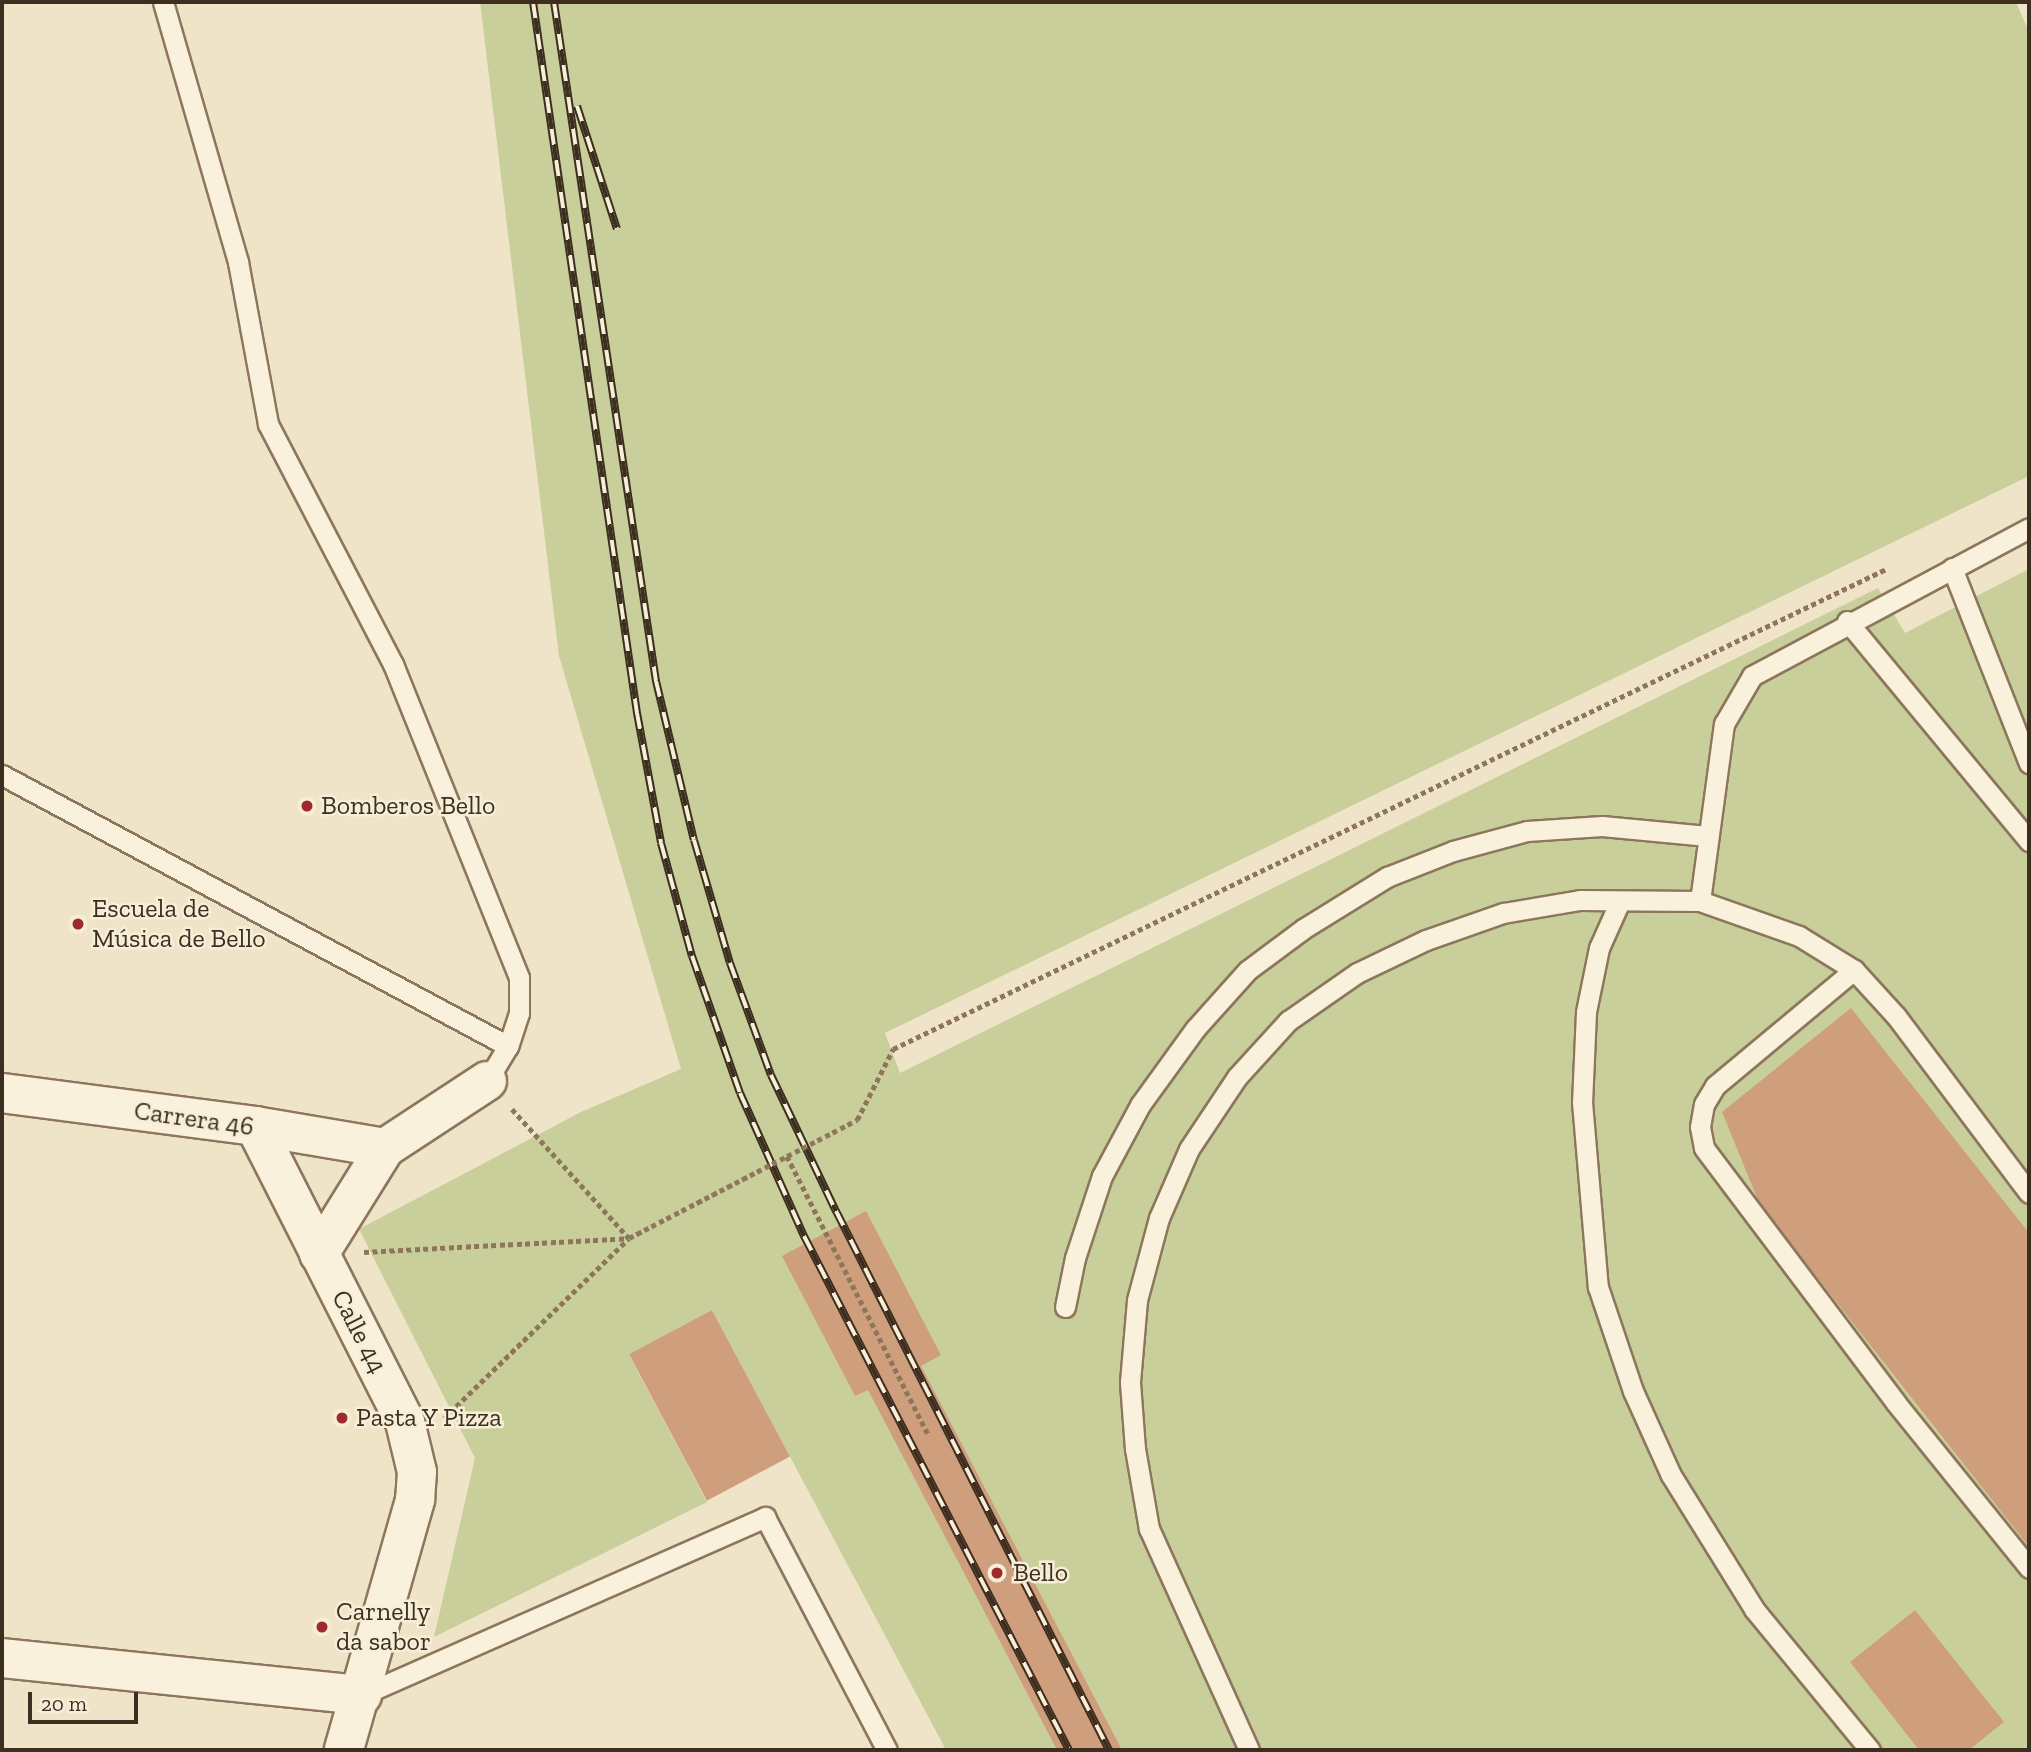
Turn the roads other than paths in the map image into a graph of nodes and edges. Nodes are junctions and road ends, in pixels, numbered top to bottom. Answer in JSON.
{"nodes":[{"id":1,"x":163,"y":2,"type":"edge"},
{"id":2,"x":2029,"y":528,"type":"edge"},
{"id":3,"x":1952,"y":568,"type":"junction"},
{"id":4,"x":1847,"y":621,"type":"junction"},
{"id":5,"x":2029,"y":763,"type":"edge"},
{"id":6,"x":2,"y":775,"type":"edge"},
{"id":7,"x":1708,"y":836,"type":"junction"},
{"id":8,"x":2029,"y":841,"type":"edge"},
{"id":9,"x":1620,"y":901,"type":"junction"},
{"id":10,"x":1700,"y":901,"type":"junction"},
{"id":11,"x":1854,"y":970,"type":"junction"},
{"id":12,"x":508,"y":1046,"type":"junction"},
{"id":13,"x":487,"y":1081,"type":"joint"},
{"id":14,"x":2,"y":1093,"type":"edge"},
{"id":15,"x":255,"y":1126,"type":"junction"},
{"id":16,"x":385,"y":1148,"type":"junction"},
{"id":17,"x":2029,"y":1193,"type":"edge"},
{"id":18,"x":319,"y":1254,"type":"junction"},
{"id":19,"x":1065,"y":1307,"type":"dead end"},
{"id":20,"x":2029,"y":1568,"type":"edge"},
{"id":21,"x":2,"y":1658,"type":"edge"},
{"id":22,"x":362,"y":1695,"type":"junction"},
{"id":23,"x":344,"y":1750,"type":"edge"},
{"id":24,"x":887,"y":1750,"type":"edge"},
{"id":25,"x":1249,"y":1750,"type":"edge"},
{"id":26,"x":1870,"y":1750,"type":"edge"}],
"edges":[{"from":1,"to":12,"type":"lane"},
{"from":2,"to":3,"type":"lane"},
{"from":3,"to":4,"type":"lane"},
{"from":3,"to":5,"type":"lane"},
{"from":4,"to":7,"type":"lane"},
{"from":4,"to":8,"type":"lane"},
{"from":6,"to":12,"type":"lane"},
{"from":7,"to":10,"type":"lane"},
{"from":7,"to":19,"type":"lane"},
{"from":9,"to":10,"type":"lane"},
{"from":9,"to":25,"type":"lane"},
{"from":9,"to":26,"type":"lane"},
{"from":10,"to":11,"type":"lane"},
{"from":11,"to":17,"type":"lane"},
{"from":11,"to":20,"type":"lane"},
{"from":12,"to":13,"type":"lane"},
{"from":13,"to":16,"type":"street"},
{"from":14,"to":15,"type":"street","name":"Carrera 46"},
{"from":15,"to":16,"type":"street","name":"Carrera 46"},
{"from":15,"to":18,"type":"street","name":"Calle 44"},
{"from":16,"to":18,"type":"street"},
{"from":18,"to":22,"type":"street","name":"Calle 44"},
{"from":21,"to":22,"type":"street"},
{"from":22,"to":23,"type":"street","name":"Calle 44"},
{"from":22,"to":24,"type":"lane"}]}
